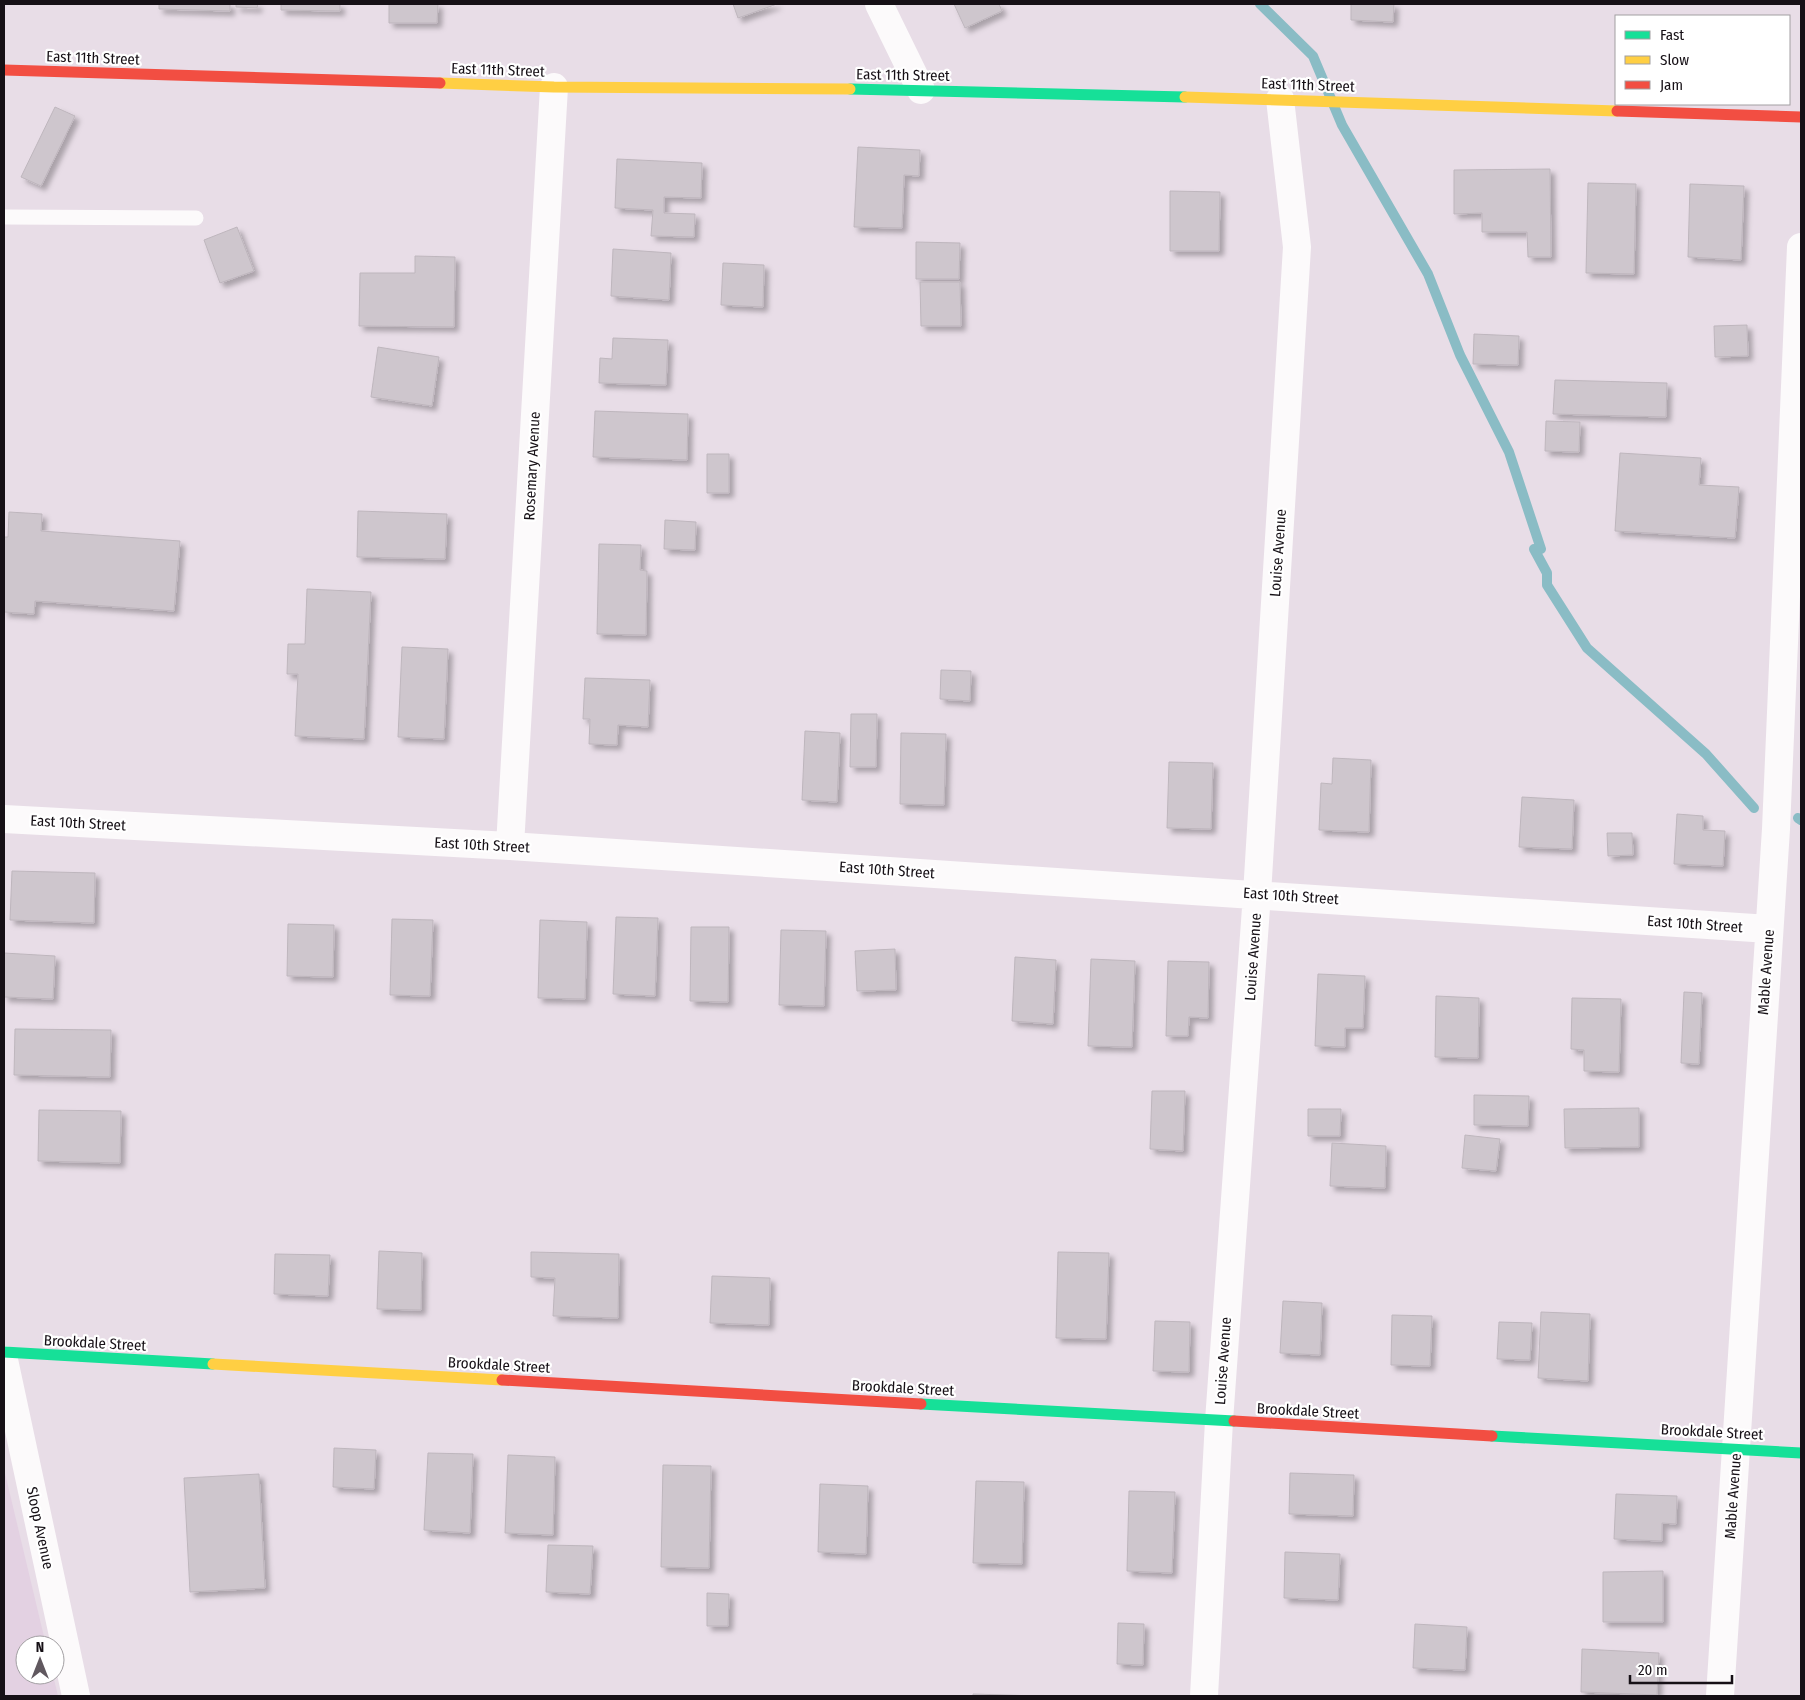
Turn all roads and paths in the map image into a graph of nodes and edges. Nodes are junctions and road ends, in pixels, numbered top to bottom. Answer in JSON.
{"nodes":[{"id":1,"x":880,"y":4,"type":"edge"},
{"id":2,"x":4,"y":70,"type":"edge"},
{"id":3,"x":554,"y":87,"type":"junction"},
{"id":4,"x":921,"y":90,"type":"junction"},
{"id":5,"x":1280,"y":99,"type":"junction"},
{"id":6,"x":1801,"y":117,"type":"edge"},
{"id":7,"x":4,"y":217,"type":"edge"},
{"id":8,"x":196,"y":218,"type":"dead end"},
{"id":9,"x":1801,"y":246,"type":"edge"},
{"id":10,"x":4,"y":819,"type":"edge"},
{"id":11,"x":510,"y":846,"type":"junction"},
{"id":12,"x":1257,"y":894,"type":"junction"},
{"id":13,"x":1769,"y":929,"type":"junction"},
{"id":14,"x":4,"y":1352,"type":"edge"},
{"id":15,"x":4,"y":1360,"type":"edge"},
{"id":16,"x":1219,"y":1421,"type":"junction"},
{"id":17,"x":1736,"y":1448,"type":"junction"},
{"id":18,"x":1801,"y":1453,"type":"edge"},
{"id":19,"x":76,"y":1696,"type":"edge"},
{"id":20,"x":1204,"y":1696,"type":"edge"},
{"id":21,"x":1720,"y":1696,"type":"edge"}],
"edges":[{"from":1,"to":4,"type":"street"},
{"from":2,"to":3,"type":"street","name":"East 11th Street"},
{"from":3,"to":4,"type":"street","name":"East 11th Street"},
{"from":3,"to":11,"type":"street","name":"Rosemary Avenue"},
{"from":4,"to":5,"type":"street","name":"East 11th Street"},
{"from":5,"to":6,"type":"street","name":"East 11th Street"},
{"from":5,"to":12,"type":"street","name":"Louise Avenue"},
{"from":7,"to":8,"type":"lane"},
{"from":9,"to":13,"type":"street","name":"Mable Avenue"},
{"from":10,"to":11,"type":"street","name":"East 10th Street"},
{"from":11,"to":12,"type":"street","name":"East 10th Street"},
{"from":12,"to":13,"type":"street","name":"East 10th Street"},
{"from":12,"to":16,"type":"street","name":"Louise Avenue"},
{"from":13,"to":17,"type":"street","name":"Mable Avenue"},
{"from":14,"to":16,"type":"street","name":"Brookdale Street"},
{"from":15,"to":19,"type":"street","name":"Sloop Avenue"},
{"from":16,"to":17,"type":"street","name":"Brookdale Street"},
{"from":16,"to":20,"type":"street","name":"Louise Avenue"},
{"from":17,"to":18,"type":"street","name":"Brookdale Street"},
{"from":17,"to":21,"type":"street","name":"Mable Avenue"}]}
